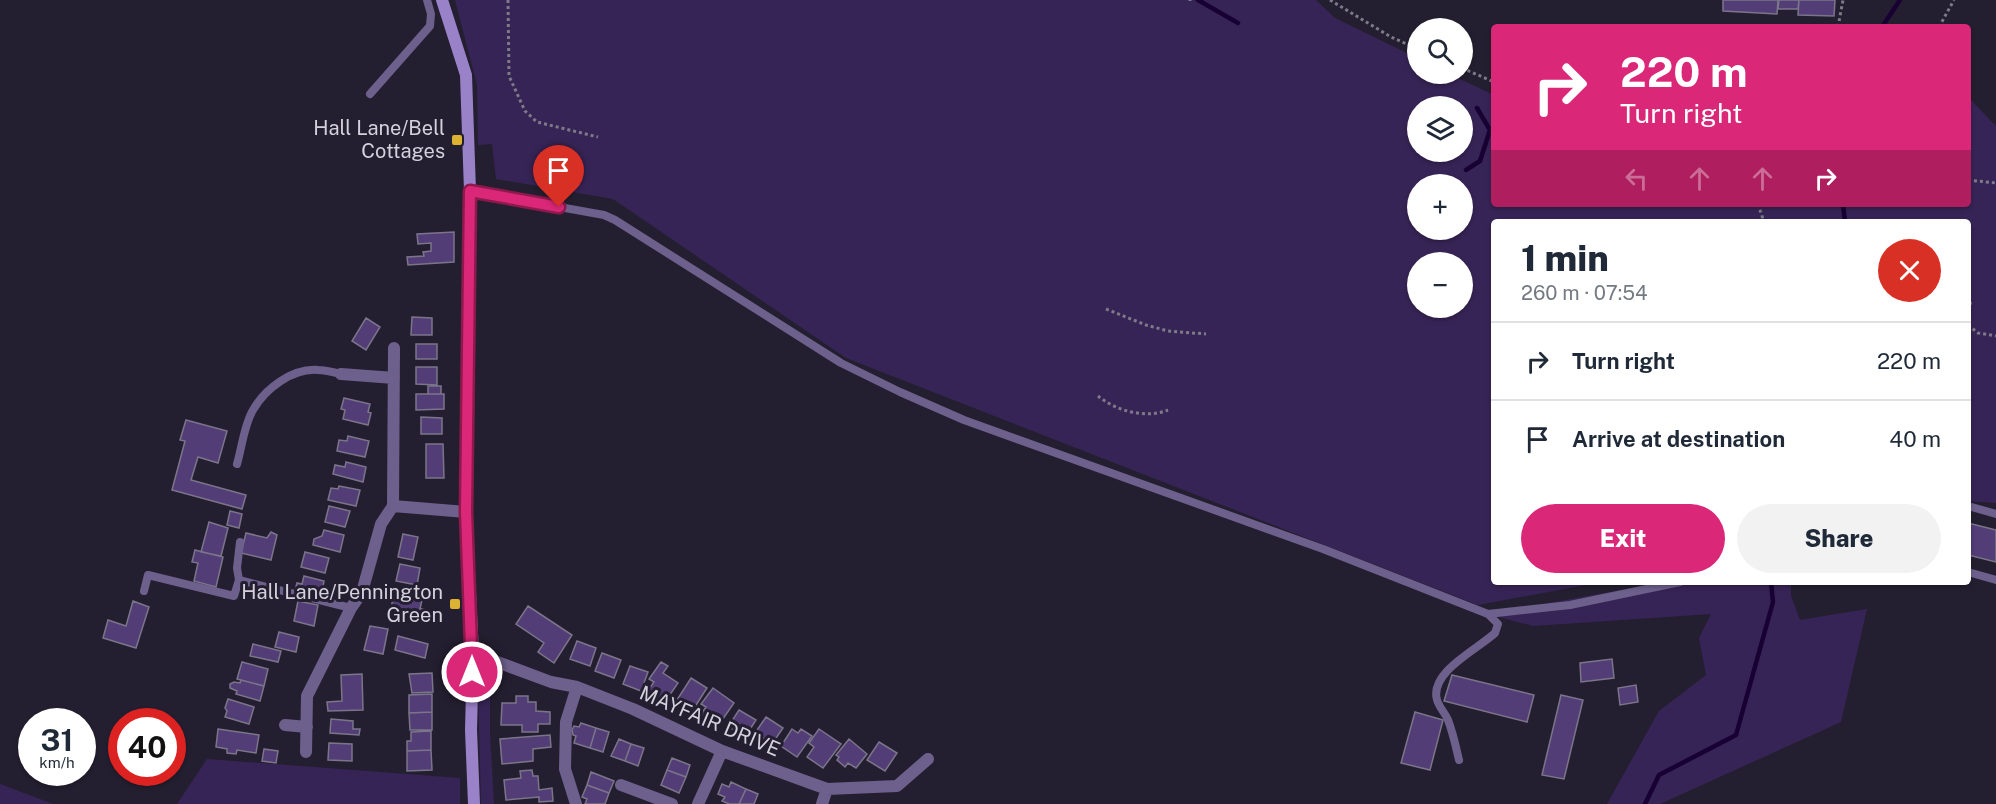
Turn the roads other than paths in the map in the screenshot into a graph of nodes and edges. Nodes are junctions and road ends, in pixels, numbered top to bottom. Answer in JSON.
{"nodes":[{"id":1,"x":427,"y":0,"type":"edge"},
{"id":2,"x":442,"y":0,"type":"edge"},
{"id":3,"x":370,"y":94,"type":"dead end"},
{"id":4,"x":470,"y":191,"type":"junction"},
{"id":5,"x":394,"y":348,"type":"dead end"},
{"id":6,"x":340,"y":374,"type":"joint"},
{"id":7,"x":393,"y":378,"type":"junction"},
{"id":8,"x":237,"y":464,"type":"dead end"},
{"id":9,"x":393,"y":506,"type":"junction"},
{"id":10,"x":1971,"y":507,"type":"edge"},
{"id":11,"x":466,"y":512,"type":"junction"},
{"id":12,"x":1996,"y":514,"type":"edge"},
{"id":13,"x":240,"y":542,"type":"dead end"},
{"id":14,"x":1971,"y":573,"type":"edge"},
{"id":15,"x":238,"y":580,"type":"junction"},
{"id":16,"x":1996,"y":580,"type":"edge"},
{"id":17,"x":1666,"y":585,"type":"edge"},
{"id":18,"x":144,"y":591,"type":"dead end"},
{"id":19,"x":351,"y":608,"type":"junction"},
{"id":20,"x":1488,"y":614,"type":"junction"},
{"id":21,"x":473,"y":653,"type":"junction"},
{"id":22,"x":577,"y":687,"type":"junction"},
{"id":23,"x":285,"y":725,"type":"dead end"},
{"id":24,"x":307,"y":727,"type":"junction"},
{"id":25,"x":722,"y":751,"type":"junction"},
{"id":26,"x":306,"y":752,"type":"dead end"},
{"id":27,"x":928,"y":759,"type":"dead end"},
{"id":28,"x":1459,"y":760,"type":"dead end"},
{"id":29,"x":621,"y":785,"type":"dead end"},
{"id":30,"x":827,"y":789,"type":"junction"},
{"id":31,"x":474,"y":804,"type":"edge"},
{"id":32,"x":576,"y":804,"type":"edge"},
{"id":33,"x":672,"y":804,"type":"edge"},
{"id":34,"x":698,"y":804,"type":"edge"},
{"id":35,"x":822,"y":804,"type":"edge"}],
"edges":[{"from":1,"to":3,"type":"lane"},
{"from":2,"to":4,"type":"street"},
{"from":4,"to":11,"type":"street"},
{"from":4,"to":20,"type":"lane"},
{"from":5,"to":7,"type":"street"},
{"from":6,"to":7,"type":"street"},
{"from":6,"to":8,"type":"lane"},
{"from":7,"to":9,"type":"street"},
{"from":9,"to":11,"type":"street"},
{"from":9,"to":19,"type":"street"},
{"from":10,"to":12,"type":"lane"},
{"from":11,"to":21,"type":"street"},
{"from":13,"to":15,"type":"lane"},
{"from":14,"to":16,"type":"lane"},
{"from":15,"to":18,"type":"lane"},
{"from":15,"to":19,"type":"lane"},
{"from":17,"to":20,"type":"lane"},
{"from":19,"to":24,"type":"street"},
{"from":20,"to":28,"type":"lane"},
{"from":21,"to":22,"type":"street","name":"MAYFAIR DRIVE"},
{"from":21,"to":31,"type":"street"},
{"from":22,"to":25,"type":"street","name":"MAYFAIR DRIVE"},
{"from":22,"to":32,"type":"street"},
{"from":23,"to":24,"type":"street"},
{"from":24,"to":26,"type":"street"},
{"from":25,"to":30,"type":"street","name":"MAYFAIR DRIVE"},
{"from":25,"to":34,"type":"street"},
{"from":27,"to":30,"type":"street","name":"MAYFAIR DRIVE"},
{"from":29,"to":33,"type":"street"},
{"from":30,"to":35,"type":"street"}]}
